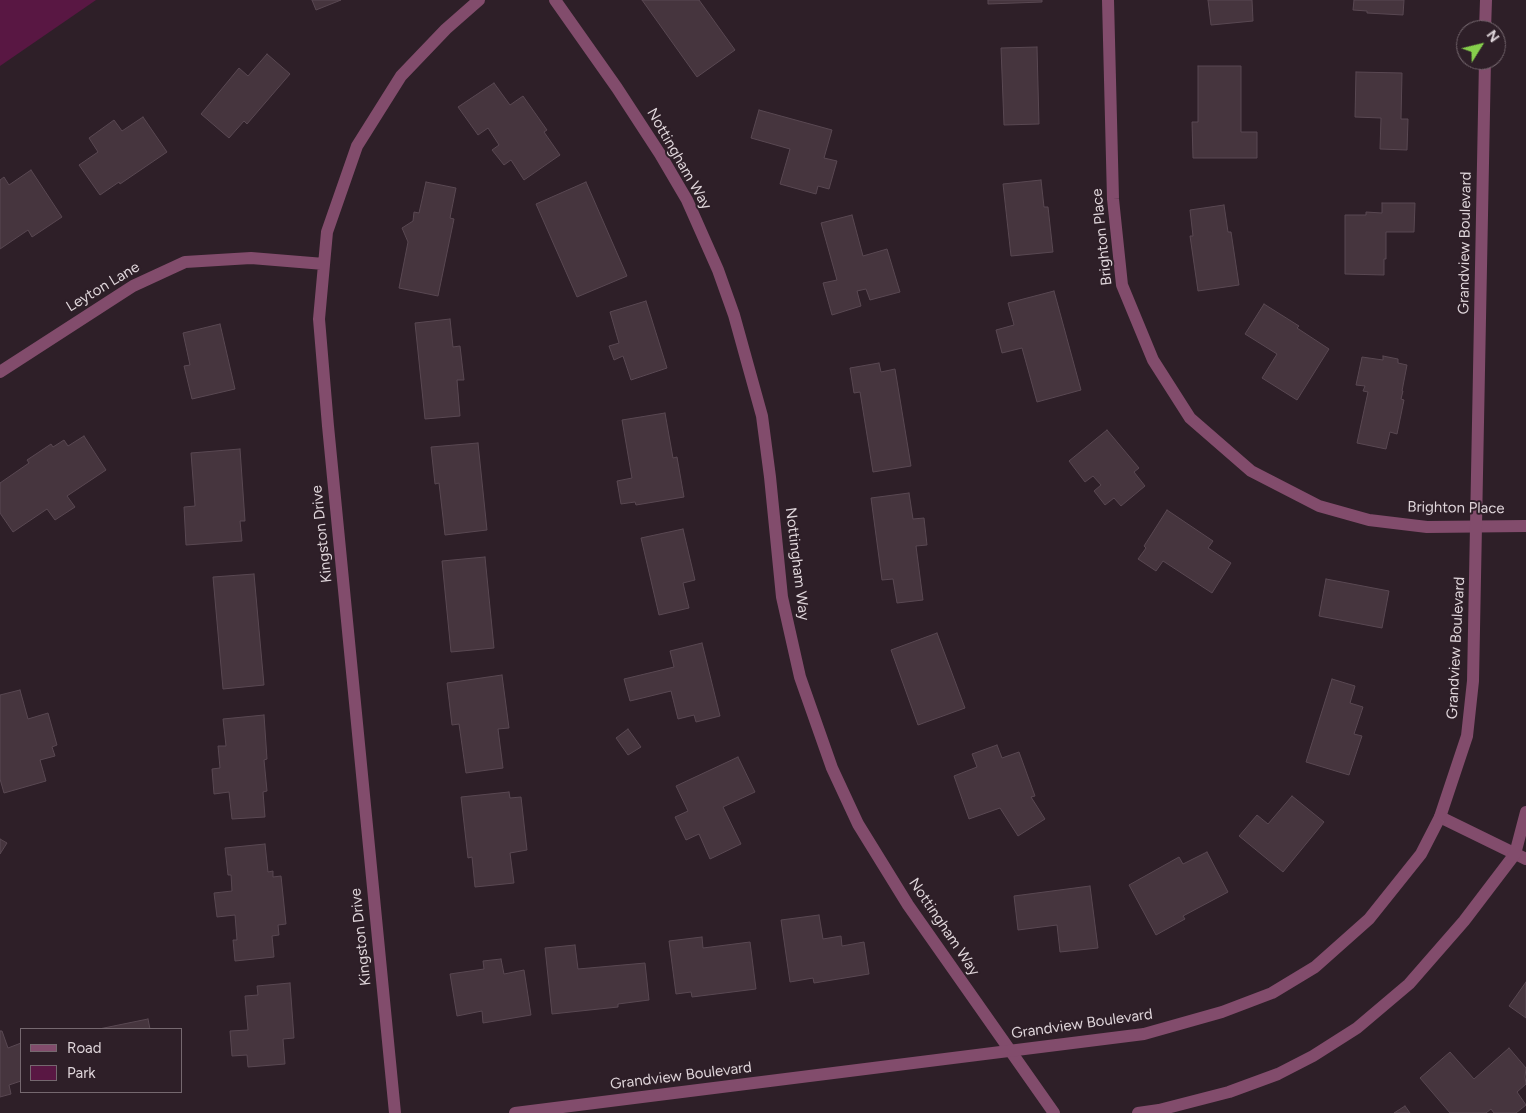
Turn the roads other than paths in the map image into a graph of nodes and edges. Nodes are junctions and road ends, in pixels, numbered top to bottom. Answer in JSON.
{"nodes":[{"id":1,"x":479,"y":0,"type":"edge"},
{"id":2,"x":555,"y":0,"type":"edge"},
{"id":3,"x":1108,"y":0,"type":"edge"},
{"id":4,"x":1486,"y":0,"type":"edge"},
{"id":5,"x":1485,"y":20,"type":"edge"},
{"id":6,"x":1485,"y":70,"type":"edge"},
{"id":7,"x":324,"y":264,"type":"junction"},
{"id":8,"x":0,"y":372,"type":"edge"},
{"id":9,"x":1476,"y":526,"type":"junction"},
{"id":10,"x":1526,"y":526,"type":"edge"},
{"id":11,"x":1526,"y":812,"type":"edge"},
{"id":12,"x":1440,"y":817,"type":"junction"},
{"id":13,"x":1521,"y":856,"type":"edge"},
{"id":14,"x":1009,"y":1051,"type":"junction"},
{"id":15,"x":395,"y":1113,"type":"edge"},
{"id":16,"x":515,"y":1113,"type":"edge"},
{"id":17,"x":1054,"y":1113,"type":"edge"},
{"id":18,"x":1138,"y":1113,"type":"edge"}],
"edges":[{"from":1,"to":7,"type":"street","name":"Kingston Drive"},
{"from":2,"to":14,"type":"street","name":"Nottingham Way"},
{"from":3,"to":9,"type":"street","name":"Brighton Place"},
{"from":4,"to":5,"type":"street"},
{"from":6,"to":9,"type":"street","name":"Grandview Boulevard"},
{"from":7,"to":8,"type":"street","name":"Leyton Lane"},
{"from":7,"to":15,"type":"street","name":"Kingston Drive"},
{"from":9,"to":10,"type":"street","name":"Brighton Place"},
{"from":9,"to":12,"type":"street","name":"Grandview Boulevard"},
{"from":11,"to":13,"type":"street"},
{"from":12,"to":13,"type":"street"},
{"from":12,"to":14,"type":"street","name":"Grandview Boulevard"},
{"from":13,"to":18,"type":"street"},
{"from":14,"to":16,"type":"street","name":"Grandview Boulevard"},
{"from":14,"to":17,"type":"street","name":"Nottingham Way"}]}
